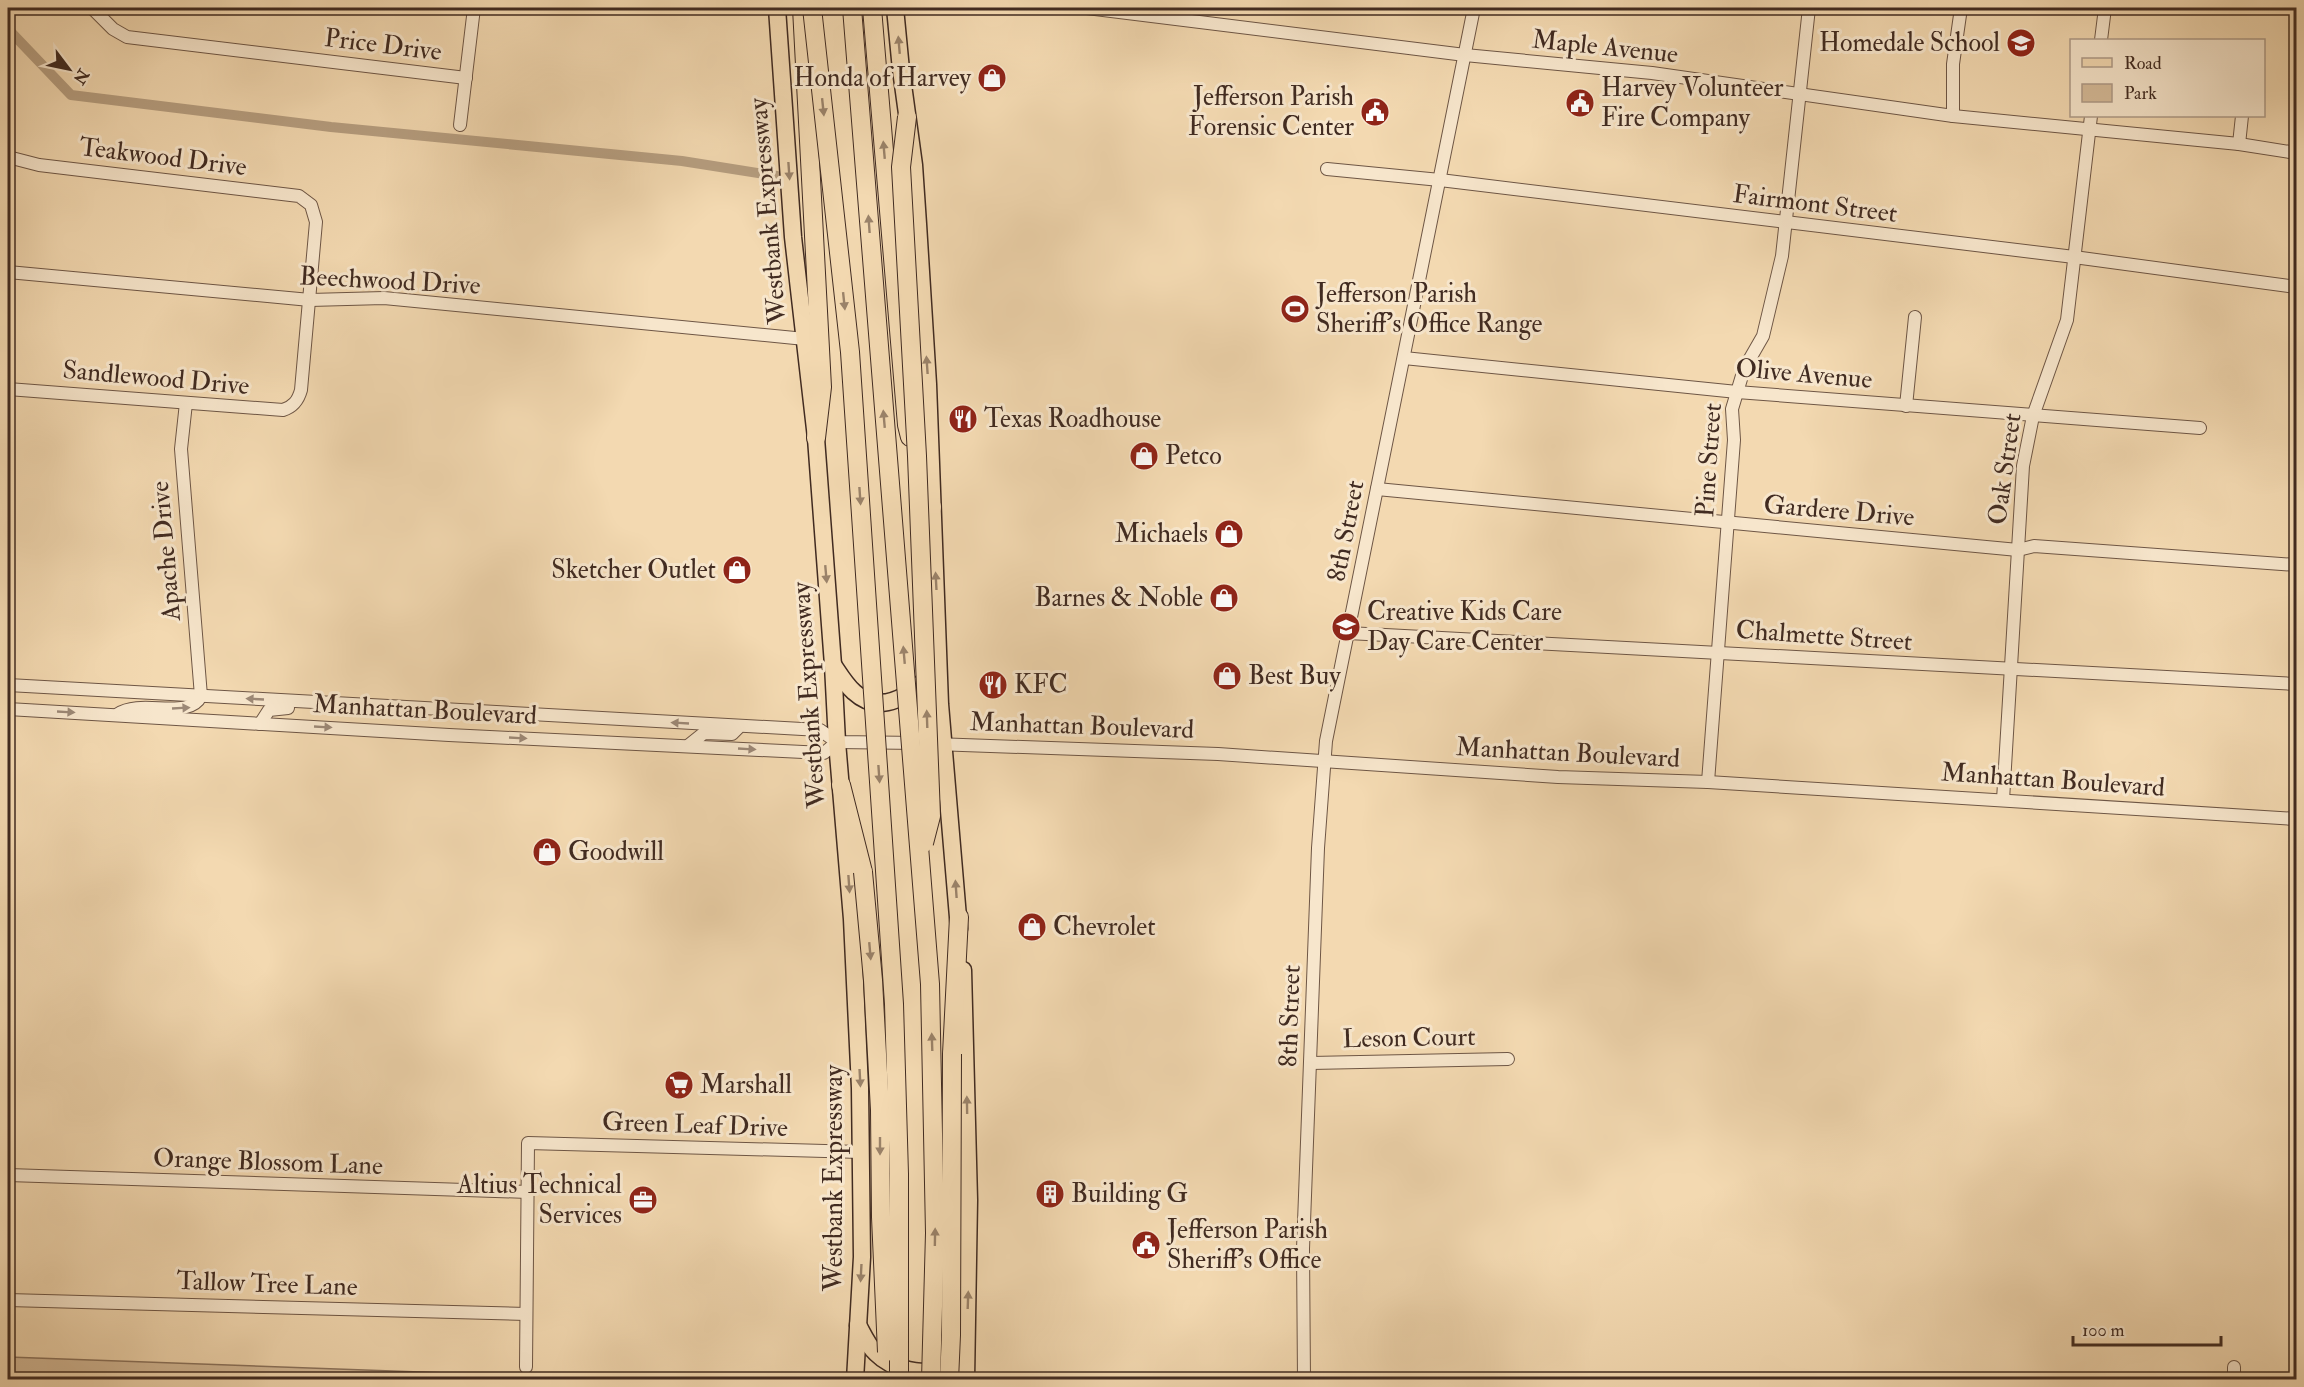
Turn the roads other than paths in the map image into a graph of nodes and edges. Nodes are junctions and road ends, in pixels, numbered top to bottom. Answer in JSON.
{"nodes":[{"id":1,"x":92,"y":8,"type":"edge"},
{"id":2,"x":474,"y":8,"type":"edge"},
{"id":3,"x":777,"y":8,"type":"edge"},
{"id":4,"x":802,"y":8,"type":"edge"},
{"id":5,"x":812,"y":8,"type":"edge"},
{"id":6,"x":852,"y":8,"type":"edge"},
{"id":7,"x":872,"y":8,"type":"edge"},
{"id":8,"x":895,"y":8,"type":"edge"},
{"id":9,"x":1087,"y":8,"type":"edge"},
{"id":10,"x":1474,"y":8,"type":"edge"},
{"id":11,"x":1809,"y":8,"type":"edge"},
{"id":12,"x":1961,"y":8,"type":"edge"},
{"id":13,"x":2105,"y":8,"type":"edge"},
{"id":14,"x":2101,"y":39,"type":"edge"},
{"id":15,"x":1465,"y":55,"type":"junction"},
{"id":16,"x":466,"y":78,"type":"junction"},
{"id":17,"x":1801,"y":93,"type":"junction"},
{"id":18,"x":1953,"y":116,"type":"junction"},
{"id":19,"x":908,"y":117,"type":"junction"},
{"id":20,"x":2091,"y":117,"type":"edge"},
{"id":21,"x":2242,"y":117,"type":"edge"},
{"id":22,"x":460,"y":124,"type":"dead end"},
{"id":23,"x":2090,"y":130,"type":"junction"},
{"id":24,"x":2239,"y":144,"type":"junction"},
{"id":25,"x":2296,"y":153,"type":"edge"},
{"id":26,"x":8,"y":157,"type":"edge"},
{"id":27,"x":1327,"y":169,"type":"dead end"},
{"id":28,"x":1440,"y":180,"type":"junction"},
{"id":29,"x":1785,"y":223,"type":"junction"},
{"id":30,"x":2074,"y":257,"type":"junction"},
{"id":31,"x":8,"y":272,"type":"edge"},
{"id":32,"x":2296,"y":286,"type":"edge"},
{"id":33,"x":310,"y":300,"type":"junction"},
{"id":34,"x":1915,"y":317,"type":"dead end"},
{"id":35,"x":812,"y":340,"type":"junction"},
{"id":36,"x":1404,"y":358,"type":"junction"},
{"id":37,"x":8,"y":389,"type":"edge"},
{"id":38,"x":1737,"y":392,"type":"junction"},
{"id":39,"x":186,"y":403,"type":"junction"},
{"id":40,"x":1906,"y":406,"type":"junction"},
{"id":41,"x":2033,"y":416,"type":"junction"},
{"id":42,"x":2200,"y":428,"type":"dead end"},
{"id":43,"x":816,"y":438,"type":"joint"},
{"id":44,"x":1377,"y":489,"type":"junction"},
{"id":45,"x":932,"y":507,"type":"junction"},
{"id":46,"x":1727,"y":524,"type":"junction"},
{"id":47,"x":2018,"y":550,"type":"junction"},
{"id":48,"x":2296,"y":565,"type":"edge"},
{"id":49,"x":1348,"y":633,"type":"junction"},
{"id":50,"x":1717,"y":652,"type":"junction"},
{"id":51,"x":833,"y":665,"type":"junction"},
{"id":52,"x":938,"y":666,"type":"junction"},
{"id":53,"x":2010,"y":670,"type":"junction"},
{"id":54,"x":2296,"y":684,"type":"edge"},
{"id":55,"x":8,"y":685,"type":"edge"},
{"id":56,"x":64,"y":688,"type":"junction"},
{"id":57,"x":8,"y":693,"type":"edge"},
{"id":58,"x":201,"y":696,"type":"junction"},
{"id":59,"x":348,"y":704,"type":"junction"},
{"id":60,"x":8,"y":709,"type":"edge"},
{"id":61,"x":115,"y":716,"type":"junction"},
{"id":62,"x":260,"y":724,"type":"junction"},
{"id":63,"x":738,"y":726,"type":"junction"},
{"id":64,"x":837,"y":742,"type":"junction"},
{"id":65,"x":944,"y":744,"type":"junction"},
{"id":66,"x":688,"y":745,"type":"junction"},
{"id":67,"x":1324,"y":761,"type":"junction"},
{"id":68,"x":1708,"y":782,"type":"junction"},
{"id":69,"x":841,"y":785,"type":"junction"},
{"id":70,"x":2003,"y":800,"type":"junction"},
{"id":71,"x":2296,"y":819,"type":"edge"},
{"id":72,"x":920,"y":860,"type":"junction"},
{"id":73,"x":958,"y":917,"type":"junction"},
{"id":74,"x":1508,"y":1059,"type":"dead end"},
{"id":75,"x":1311,"y":1063,"type":"junction"},
{"id":76,"x":861,"y":1152,"type":"junction"},
{"id":77,"x":8,"y":1175,"type":"edge"},
{"id":78,"x":528,"y":1192,"type":"junction"},
{"id":79,"x":8,"y":1300,"type":"edge"},
{"id":80,"x":526,"y":1314,"type":"junction"},
{"id":81,"x":858,"y":1325,"type":"junction"},
{"id":82,"x":967,"y":1330,"type":"junction"},
{"id":83,"x":526,"y":1367,"type":"dead end"},
{"id":84,"x":855,"y":1380,"type":"edge"},
{"id":85,"x":889,"y":1380,"type":"edge"},
{"id":86,"x":899,"y":1380,"type":"edge"},
{"id":87,"x":931,"y":1380,"type":"edge"},
{"id":88,"x":949,"y":1380,"type":"edge"},
{"id":89,"x":966,"y":1380,"type":"edge"},
{"id":90,"x":1304,"y":1380,"type":"edge"}],
"edges":[{"from":1,"to":16,"type":"street","name":"Price Drive"},
{"from":2,"to":16,"type":"street"},
{"from":3,"to":35,"type":"main road","name":"Westbank Expressway","one_way":true},
{"from":4,"to":35,"type":"highway"},
{"from":5,"to":86,"type":"highway","one_way":true,"bridge":true},
{"from":72,"to":6,"type":"highway","one_way":true,"bridge":true},
{"from":45,"to":7,"type":"highway","one_way":true},
{"from":19,"to":8,"type":"main road","one_way":true},
{"from":9,"to":15,"type":"street","name":"Maple Avenue"},
{"from":10,"to":15,"type":"street","name":"8th Street"},
{"from":11,"to":17,"type":"street","name":"Pine Street"},
{"from":12,"to":18,"type":"street"},
{"from":13,"to":14,"type":"street"},
{"from":15,"to":17,"type":"street","name":"Maple Avenue"},
{"from":15,"to":28,"type":"street","name":"8th Street"},
{"from":16,"to":22,"type":"street"},
{"from":17,"to":18,"type":"street","name":"Maple Avenue"},
{"from":17,"to":29,"type":"street","name":"Pine Street"},
{"from":18,"to":23,"type":"street","name":"Maple Avenue"},
{"from":45,"to":19,"type":"main road","one_way":true},
{"from":72,"to":19,"type":"highway","one_way":true,"bridge":true},
{"from":20,"to":23,"type":"street","name":"Oak Street"},
{"from":21,"to":24,"type":"street"},
{"from":23,"to":24,"type":"street","name":"Maple Avenue"},
{"from":23,"to":30,"type":"street","name":"Oak Street"},
{"from":24,"to":25,"type":"street","name":"Maple Avenue"},
{"from":26,"to":33,"type":"street","name":"Teakwood Drive"},
{"from":27,"to":28,"type":"street","name":"Fairmont Street"},
{"from":28,"to":29,"type":"street","name":"Fairmont Street"},
{"from":28,"to":36,"type":"street","name":"8th Street"},
{"from":29,"to":30,"type":"street","name":"Fairmont Street"},
{"from":29,"to":38,"type":"street","name":"Pine Street"},
{"from":30,"to":32,"type":"street","name":"Fairmont Street"},
{"from":30,"to":41,"type":"street","name":"Oak Street"},
{"from":31,"to":33,"type":"street","name":"Beechwood Drive"},
{"from":33,"to":35,"type":"street","name":"Beechwood Drive"},
{"from":33,"to":39,"type":"street","name":"Sandlewood Drive"},
{"from":34,"to":40,"type":"street"},
{"from":35,"to":43,"type":"highway"},
{"from":36,"to":38,"type":"street","name":"Olive Avenue"},
{"from":36,"to":44,"type":"street","name":"8th Street"},
{"from":37,"to":39,"type":"street","name":"Sandlewood Drive"},
{"from":38,"to":40,"type":"street","name":"Olive Avenue"},
{"from":38,"to":46,"type":"street","name":"Pine Street"},
{"from":39,"to":58,"type":"street","name":"Apache Drive"},
{"from":40,"to":41,"type":"street","name":"Olive Avenue"},
{"from":41,"to":42,"type":"street","name":"Olive Avenue"},
{"from":41,"to":47,"type":"street","name":"Oak Street"},
{"from":43,"to":51,"type":"main road","name":"Westbank Expressway","one_way":true},
{"from":44,"to":46,"type":"street","name":"Gardere Drive"},
{"from":44,"to":49,"type":"street","name":"8th Street"},
{"from":52,"to":45,"type":"main road","one_way":true},
{"from":46,"to":47,"type":"street","name":"Gardere Drive"},
{"from":46,"to":50,"type":"street","name":"Pine Street"},
{"from":47,"to":48,"type":"street","name":"Gardere Drive"},
{"from":47,"to":53,"type":"street","name":"Oak Street"},
{"from":49,"to":50,"type":"street","name":"Chalmette Street"},
{"from":49,"to":67,"type":"street","name":"8th Street"},
{"from":50,"to":53,"type":"street","name":"Chalmette Street"},
{"from":50,"to":68,"type":"street","name":"Pine Street"},
{"from":51,"to":52,"type":"main road"},
{"from":51,"to":64,"type":"main road","name":"Westbank Expressway"},
{"from":52,"to":65,"type":"main road"},
{"from":53,"to":54,"type":"street","name":"Chalmette Street"},
{"from":53,"to":70,"type":"street","name":"Oak Street"},
{"from":55,"to":56,"type":"street","name":"Manhattan Boulevard"},
{"from":56,"to":57,"type":"street"},
{"from":56,"to":58,"type":"street","name":"Manhattan Boulevard"},
{"from":59,"to":58,"type":"street","name":"Manhattan Boulevard","one_way":true},
{"from":61,"to":58,"type":"street","one_way":true},
{"from":59,"to":62,"type":"street"},
{"from":63,"to":59,"type":"street","name":"Manhattan Boulevard","one_way":true},
{"from":60,"to":61,"type":"street","name":"Manhattan Boulevard","one_way":true},
{"from":61,"to":62,"type":"street","name":"Manhattan Boulevard"},
{"from":62,"to":66,"type":"street","name":"Manhattan Boulevard","one_way":true},
{"from":63,"to":64,"type":"street","name":"Manhattan Boulevard"},
{"from":63,"to":66,"type":"street"},
{"from":64,"to":65,"type":"street","name":"Manhattan Boulevard"},
{"from":66,"to":64,"type":"street","name":"Manhattan Boulevard","one_way":true},
{"from":64,"to":69,"type":"main road","name":"Westbank Expressway"},
{"from":65,"to":67,"type":"street","name":"Manhattan Boulevard"},
{"from":73,"to":65,"type":"main road","one_way":true},
{"from":67,"to":68,"type":"street","name":"Manhattan Boulevard"},
{"from":67,"to":75,"type":"street","name":"8th Street"},
{"from":68,"to":70,"type":"street","name":"Manhattan Boulevard"},
{"from":69,"to":76,"type":"main road","name":"Westbank Expressway","one_way":true},
{"from":69,"to":85,"type":"highway","one_way":true,"bridge":true},
{"from":70,"to":71,"type":"street","name":"Manhattan Boulevard"},
{"from":87,"to":72,"type":"highway","one_way":true,"bridge":true},
{"from":82,"to":73,"type":"main road","one_way":true},
{"from":73,"to":88,"type":"highway","bridge":true},
{"from":74,"to":75,"type":"street","name":"Leson Court"},
{"from":75,"to":90,"type":"street","name":"8th Street"},
{"from":76,"to":78,"type":"street","name":"Green Leaf Drive"},
{"from":76,"to":81,"type":"main road","name":"Westbank Expressway","one_way":true},
{"from":77,"to":78,"type":"street","name":"Orange Blossom Lane"},
{"from":78,"to":80,"type":"street"},
{"from":79,"to":80,"type":"street","name":"Tallow Tree Lane"},
{"from":80,"to":83,"type":"street"},
{"from":81,"to":82,"type":"main road"},
{"from":81,"to":84,"type":"main road","name":"Westbank Expressway"},
{"from":82,"to":89,"type":"main road"}]}
